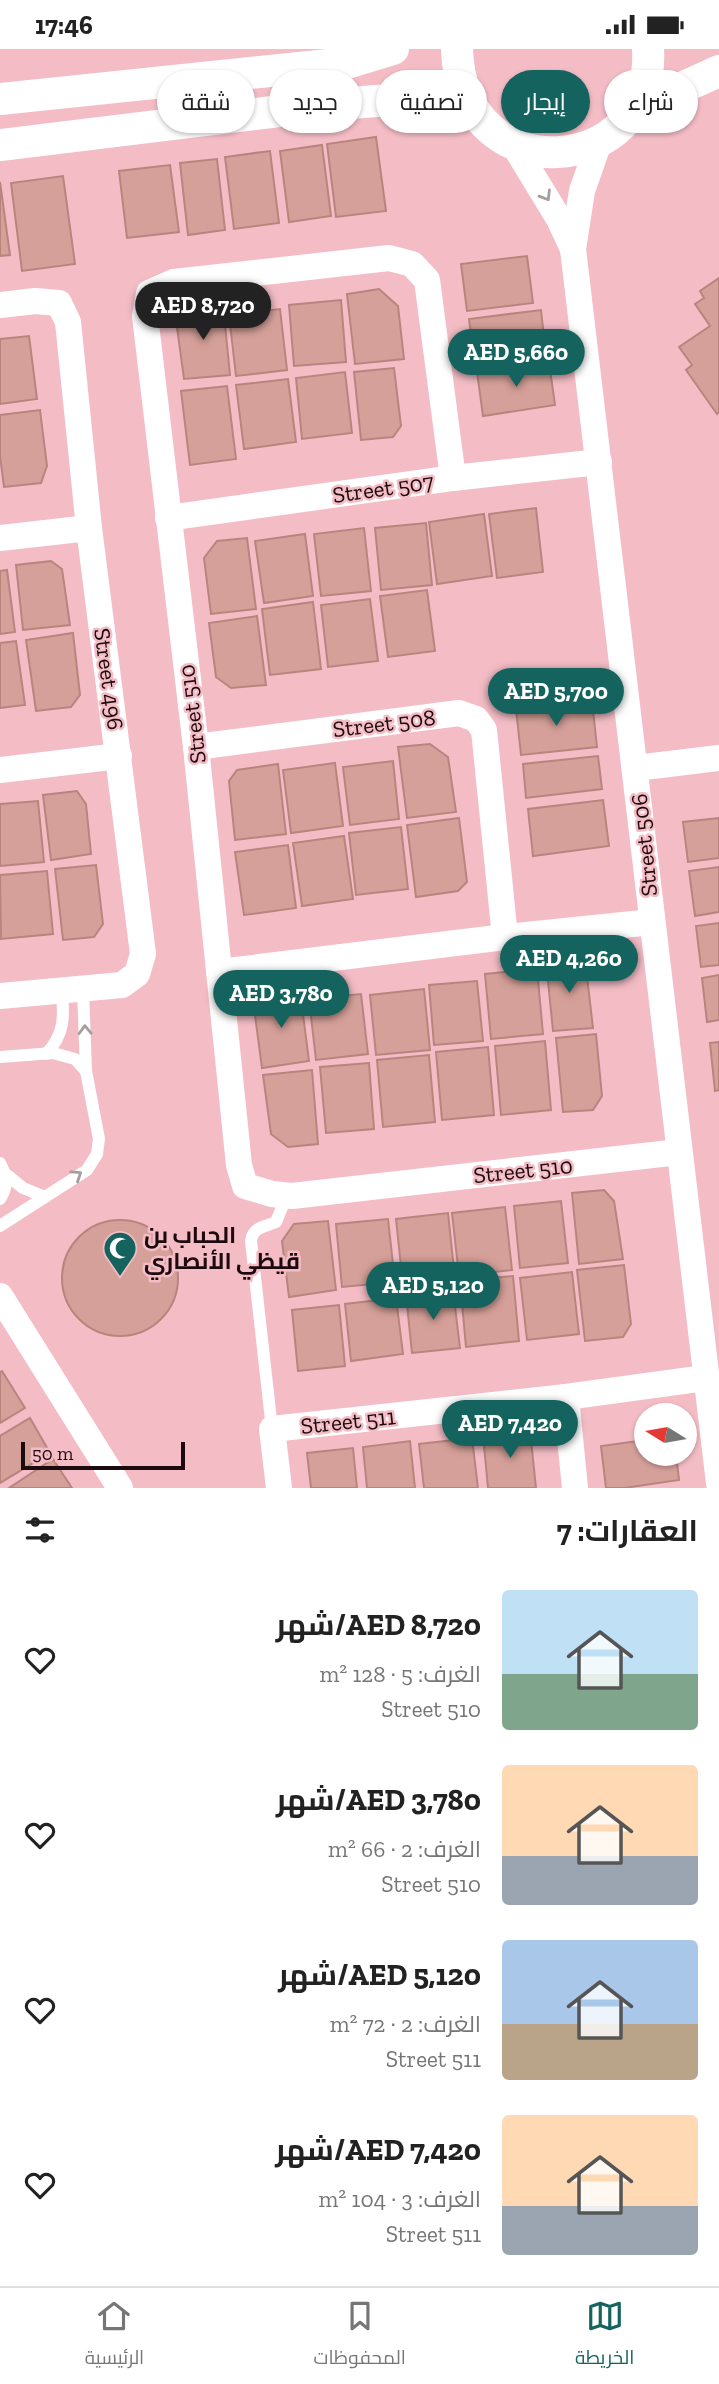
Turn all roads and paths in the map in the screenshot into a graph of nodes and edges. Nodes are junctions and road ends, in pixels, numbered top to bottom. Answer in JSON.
{"nodes":[{"id":1,"x":393,"y":49,"type":"edge"},
{"id":2,"x":457,"y":49,"type":"edge"},
{"id":3,"x":648,"y":49,"type":"edge"},
{"id":4,"x":458,"y":70,"type":"edge"},
{"id":5,"x":648,"y":70,"type":"edge"},
{"id":6,"x":719,"y":71,"type":"edge"},
{"id":7,"x":698,"y":81,"type":"edge"},
{"id":8,"x":0,"y":99,"type":"edge"},
{"id":9,"x":376,"y":101,"type":"edge"},
{"id":10,"x":487,"y":127,"type":"edge"},
{"id":11,"x":610,"y":133,"type":"edge"},
{"id":12,"x":599,"y":142,"type":"junction"},
{"id":13,"x":0,"y":145,"type":"edge"},
{"id":14,"x":514,"y":145,"type":"junction"},
{"id":15,"x":573,"y":249,"type":"junction"},
{"id":16,"x":0,"y":305,"type":"edge"},
{"id":17,"x":599,"y":462,"type":"junction"},
{"id":18,"x":453,"y":478,"type":"junction"},
{"id":19,"x":168,"y":518,"type":"junction"},
{"id":20,"x":89,"y":528,"type":"junction"},
{"id":21,"x":0,"y":538,"type":"edge"},
{"id":22,"x":196,"y":747,"type":"junction"},
{"id":23,"x":120,"y":756,"type":"junction"},
{"id":24,"x":719,"y":758,"type":"edge"},
{"id":25,"x":636,"y":768,"type":"junction"},
{"id":26,"x":0,"y":769,"type":"edge"},
{"id":27,"x":652,"y":922,"type":"junction"},
{"id":28,"x":505,"y":937,"type":"junction"},
{"id":29,"x":219,"y":972,"type":"junction"},
{"id":30,"x":73,"y":990,"type":"junction"},
{"id":31,"x":0,"y":996,"type":"edge"},
{"id":32,"x":46,"y":1054,"type":"junction"},
{"id":33,"x":0,"y":1057,"type":"edge"},
{"id":34,"x":86,"y":1071,"type":"junction"},
{"id":35,"x":679,"y":1152,"type":"junction"},
{"id":36,"x":3,"y":1169,"type":"edge"},
{"id":37,"x":282,"y":1195,"type":"junction"},
{"id":38,"x":45,"y":1197,"type":"junction"},
{"id":39,"x":0,"y":1199,"type":"edge"},
{"id":40,"x":0,"y":1226,"type":"edge"},
{"id":41,"x":0,"y":1296,"type":"edge"},
{"id":42,"x":705,"y":1378,"type":"junction"},
{"id":43,"x":566,"y":1397,"type":"junction"},
{"id":44,"x":272,"y":1429,"type":"junction"},
{"id":45,"x":719,"y":1483,"type":"edge"},
{"id":46,"x":120,"y":1488,"type":"edge"},
{"id":47,"x":279,"y":1488,"type":"edge"},
{"id":48,"x":575,"y":1488,"type":"edge"}],
"edges":[{"from":1,"to":8,"type":"street"},
{"from":2,"to":4,"type":"street"},
{"from":3,"to":5,"type":"street"},
{"from":6,"to":7,"type":"street"},
{"from":9,"to":13,"type":"street"},
{"from":10,"to":14,"type":"street"},
{"from":11,"to":12,"type":"street"},
{"from":12,"to":14,"type":"street"},
{"from":12,"to":15,"type":"street","name":"Street 506"},
{"from":14,"to":15,"type":"street","name":"Street 506","one_way":true},
{"from":15,"to":17,"type":"street","name":"Street 506"},
{"from":16,"to":20,"type":"street","name":"Street 496"},
{"from":17,"to":18,"type":"street","name":"Street 507"},
{"from":17,"to":25,"type":"street","name":"Street 506"},
{"from":18,"to":19,"type":"street","name":"Street 507"},
{"from":18,"to":19,"type":"street","name":"Street 510"},
{"from":19,"to":22,"type":"street","name":"Street 510"},
{"from":20,"to":21,"type":"street"},
{"from":20,"to":23,"type":"street","name":"Street 496"},
{"from":22,"to":28,"type":"street","name":"Street 508"},
{"from":22,"to":29,"type":"street","name":"Street 510"},
{"from":23,"to":26,"type":"street"},
{"from":23,"to":30,"type":"street","name":"Street 496"},
{"from":24,"to":25,"type":"street"},
{"from":25,"to":27,"type":"street","name":"Street 506"},
{"from":27,"to":28,"type":"street"},
{"from":27,"to":35,"type":"street","name":"Street 506"},
{"from":28,"to":29,"type":"street"},
{"from":29,"to":37,"type":"street","name":"Street 510"},
{"from":30,"to":31,"type":"street","name":"Street 496"},
{"from":30,"to":32,"type":"lane"},
{"from":34,"to":30,"type":"lane","one_way":true},
{"from":32,"to":33,"type":"lane"},
{"from":32,"to":34,"type":"lane"},
{"from":38,"to":34,"type":"lane","one_way":true},
{"from":35,"to":37,"type":"street","name":"Street 510"},
{"from":35,"to":42,"type":"street","name":"Street 506"},
{"from":36,"to":38,"type":"lane"},
{"from":36,"to":39,"type":"lane"},
{"from":37,"to":44,"type":"lane"},
{"from":38,"to":40,"type":"lane"},
{"from":41,"to":46,"type":"street"},
{"from":42,"to":43,"type":"street","name":"Street 511"},
{"from":42,"to":45,"type":"street","name":"Street 506"},
{"from":43,"to":44,"type":"street","name":"Street 511"},
{"from":43,"to":48,"type":"street"},
{"from":44,"to":47,"type":"street","name":"Street 511"}]}
